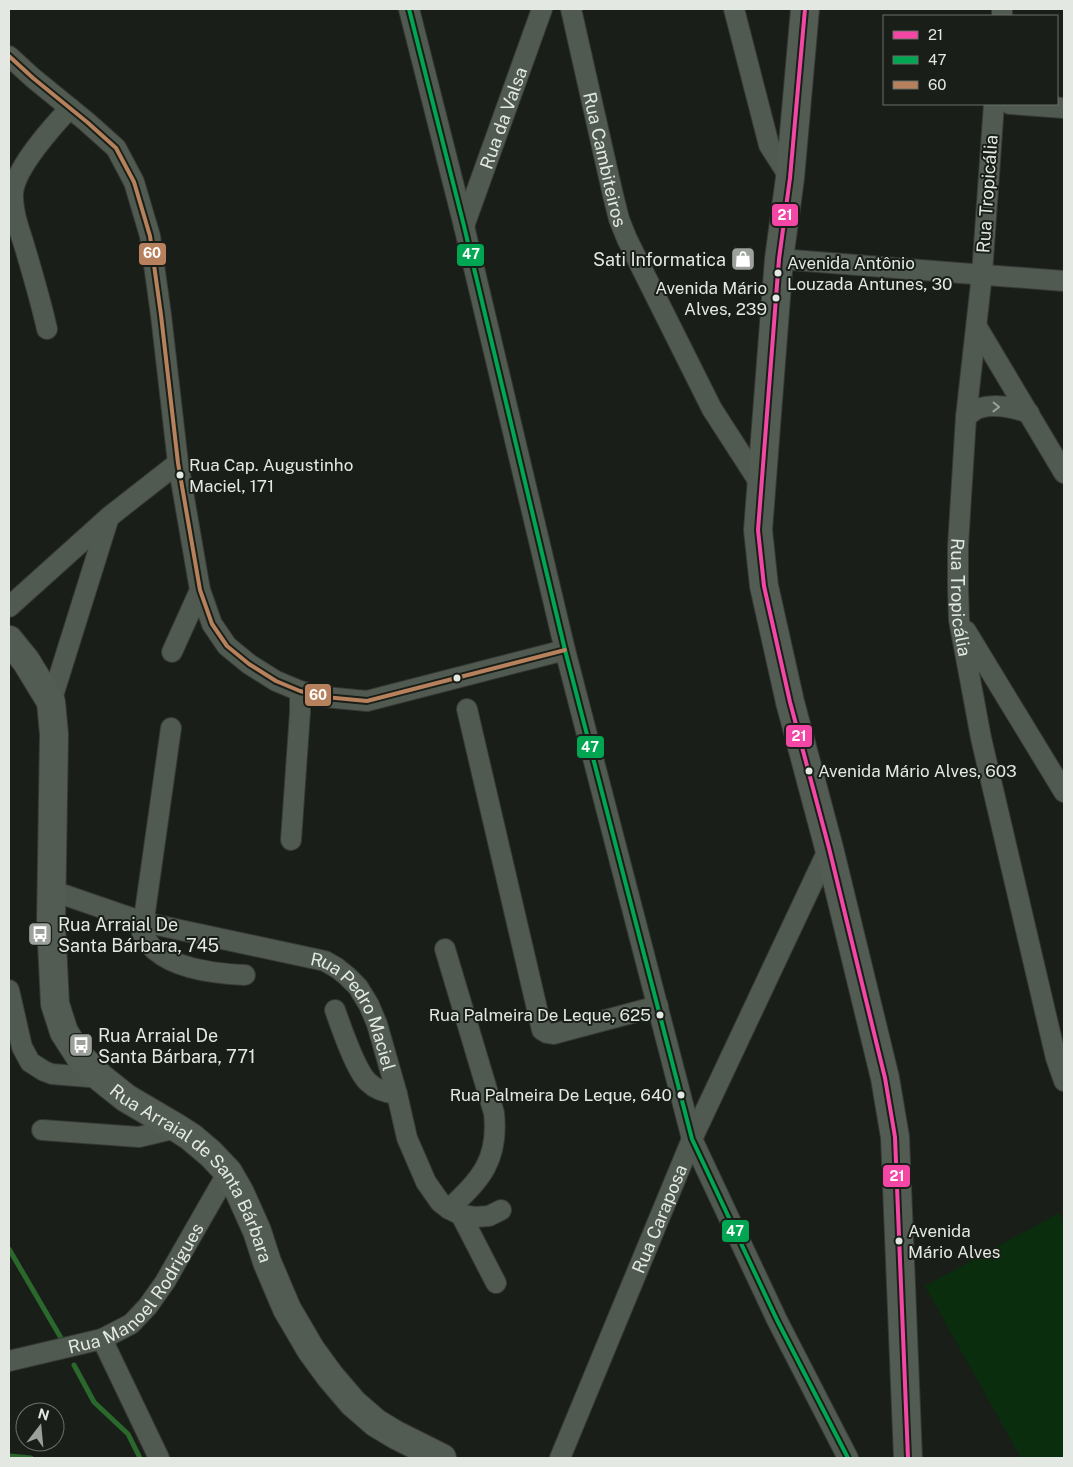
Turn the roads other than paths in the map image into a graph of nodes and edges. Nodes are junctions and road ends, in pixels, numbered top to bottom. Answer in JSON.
{"nodes":[{"id":1,"x":409,"y":9,"type":"edge"},
{"id":2,"x":542,"y":9,"type":"edge"},
{"id":3,"x":571,"y":9,"type":"edge"},
{"id":4,"x":734,"y":9,"type":"edge"},
{"id":5,"x":805,"y":9,"type":"edge"},
{"id":6,"x":9,"y":56,"type":"edge"},
{"id":7,"x":994,"y":105,"type":"edge"},
{"id":8,"x":1024,"y":105,"type":"edge"},
{"id":9,"x":70,"y":108,"type":"junction"},
{"id":10,"x":1064,"y":108,"type":"edge"},
{"id":11,"x":790,"y":178,"type":"junction"},
{"id":12,"x":464,"y":226,"type":"junction"},
{"id":13,"x":778,"y":259,"type":"junction"},
{"id":14,"x":982,"y":274,"type":"junction"},
{"id":15,"x":1064,"y":281,"type":"edge"},
{"id":16,"x":977,"y":327,"type":"junction"},
{"id":17,"x":47,"y":329,"type":"dead end"},
{"id":18,"x":1029,"y":414,"type":"junction"},
{"id":19,"x":966,"y":417,"type":"junction"},
{"id":20,"x":178,"y":463,"type":"junction"},
{"id":21,"x":1064,"y":473,"type":"edge"},
{"id":22,"x":761,"y":485,"type":"junction"},
{"id":23,"x":109,"y":518,"type":"junction"},
{"id":24,"x":200,"y":590,"type":"junction"},
{"id":25,"x":9,"y":607,"type":"edge"},
{"id":26,"x":959,"y":620,"type":"junction"},
{"id":27,"x":9,"y":640,"type":"edge"},
{"id":28,"x":565,"y":650,"type":"junction"},
{"id":29,"x":172,"y":652,"type":"dead end"},
{"id":30,"x":300,"y":691,"type":"junction"},
{"id":31,"x":51,"y":702,"type":"junction"},
{"id":32,"x":467,"y":709,"type":"dead end"},
{"id":33,"x":171,"y":728,"type":"dead end"},
{"id":34,"x":1064,"y":792,"type":"edge"},
{"id":35,"x":291,"y":840,"type":"dead end"},
{"id":36,"x":829,"y":848,"type":"junction"},
{"id":37,"x":53,"y":891,"type":"junction"},
{"id":38,"x":144,"y":922,"type":"junction"},
{"id":39,"x":446,"y":949,"type":"dead end"},
{"id":40,"x":246,"y":975,"type":"dead end"},
{"id":41,"x":9,"y":990,"type":"edge"},
{"id":42,"x":658,"y":1006,"type":"junction"},
{"id":43,"x":335,"y":1010,"type":"dead end"},
{"id":44,"x":101,"y":1078,"type":"junction"},
{"id":45,"x":1064,"y":1081,"type":"edge"},
{"id":46,"x":397,"y":1094,"type":"junction"},
{"id":47,"x":177,"y":1128,"type":"junction"},
{"id":48,"x":42,"y":1130,"type":"dead end"},
{"id":49,"x":692,"y":1139,"type":"junction"},
{"id":50,"x":228,"y":1172,"type":"junction"},
{"id":51,"x":501,"y":1210,"type":"dead end"},
{"id":52,"x":455,"y":1212,"type":"junction"},
{"id":53,"x":496,"y":1283,"type":"dead end"},
{"id":54,"x":102,"y":1339,"type":"junction"},
{"id":55,"x":9,"y":1361,"type":"edge"},
{"id":56,"x":159,"y":1458,"type":"edge"},
{"id":57,"x":442,"y":1458,"type":"edge"},
{"id":58,"x":560,"y":1458,"type":"edge"},
{"id":59,"x":848,"y":1458,"type":"edge"},
{"id":60,"x":908,"y":1458,"type":"edge"}],
"edges":[{"from":1,"to":12,"type":"street"},
{"from":2,"to":12,"type":"street","name":"Rua da Valsa"},
{"from":3,"to":22,"type":"street","name":"Rua Cambiteiros"},
{"from":4,"to":11,"type":"street"},
{"from":5,"to":11,"type":"street"},
{"from":6,"to":9,"type":"street"},
{"from":7,"to":14,"type":"street","name":"Rua Tropicália"},
{"from":8,"to":10,"type":"street"},
{"from":9,"to":17,"type":"street"},
{"from":9,"to":20,"type":"street"},
{"from":11,"to":13,"type":"street"},
{"from":12,"to":28,"type":"street"},
{"from":13,"to":14,"type":"street"},
{"from":13,"to":22,"type":"street"},
{"from":14,"to":15,"type":"street"},
{"from":14,"to":16,"type":"street","name":"Rua Tropicália"},
{"from":16,"to":18,"type":"street"},
{"from":16,"to":19,"type":"street","name":"Rua Tropicália"},
{"from":19,"to":18,"type":"street","one_way":true},
{"from":18,"to":21,"type":"street"},
{"from":19,"to":26,"type":"street","name":"Rua Tropicália"},
{"from":20,"to":23,"type":"street"},
{"from":20,"to":24,"type":"street"},
{"from":22,"to":36,"type":"street"},
{"from":23,"to":25,"type":"street"},
{"from":23,"to":31,"type":"street"},
{"from":24,"to":29,"type":"street"},
{"from":24,"to":30,"type":"street"},
{"from":26,"to":34,"type":"street"},
{"from":26,"to":45,"type":"street","name":"Rua Tropicália"},
{"from":27,"to":31,"type":"street","name":"Rua Arraial de Santa Bárbara"},
{"from":28,"to":30,"type":"street"},
{"from":28,"to":42,"type":"street"},
{"from":30,"to":35,"type":"street"},
{"from":31,"to":37,"type":"street","name":"Rua Arraial de Santa Bárbara"},
{"from":32,"to":42,"type":"street"},
{"from":33,"to":38,"type":"street"},
{"from":36,"to":49,"type":"street","name":"Rua Caraposa"},
{"from":36,"to":60,"type":"street"},
{"from":37,"to":38,"type":"street","name":"Rua Pedro Maciel"},
{"from":37,"to":44,"type":"street","name":"Rua Arraial de Santa Bárbara"},
{"from":38,"to":40,"type":"street"},
{"from":38,"to":46,"type":"street","name":"Rua Pedro Maciel"},
{"from":39,"to":52,"type":"street"},
{"from":41,"to":44,"type":"street"},
{"from":42,"to":49,"type":"street"},
{"from":43,"to":46,"type":"street"},
{"from":44,"to":47,"type":"street","name":"Rua Arraial de Santa Bárbara"},
{"from":46,"to":52,"type":"street","name":"Rua Pedro Maciel"},
{"from":47,"to":48,"type":"street"},
{"from":47,"to":50,"type":"street","name":"Rua Arraial de Santa Bárbara"},
{"from":49,"to":58,"type":"street","name":"Rua Caraposa"},
{"from":49,"to":59,"type":"street"},
{"from":50,"to":54,"type":"street","name":"Rua Manoel Rodrigues"},
{"from":50,"to":57,"type":"street","name":"Rua Arraial de Santa Bárbara"},
{"from":51,"to":52,"type":"street"},
{"from":52,"to":53,"type":"street","name":"Rua Pedro Maciel"},
{"from":54,"to":55,"type":"street","name":"Rua Manoel Rodrigues"},
{"from":54,"to":56,"type":"street"}]}
